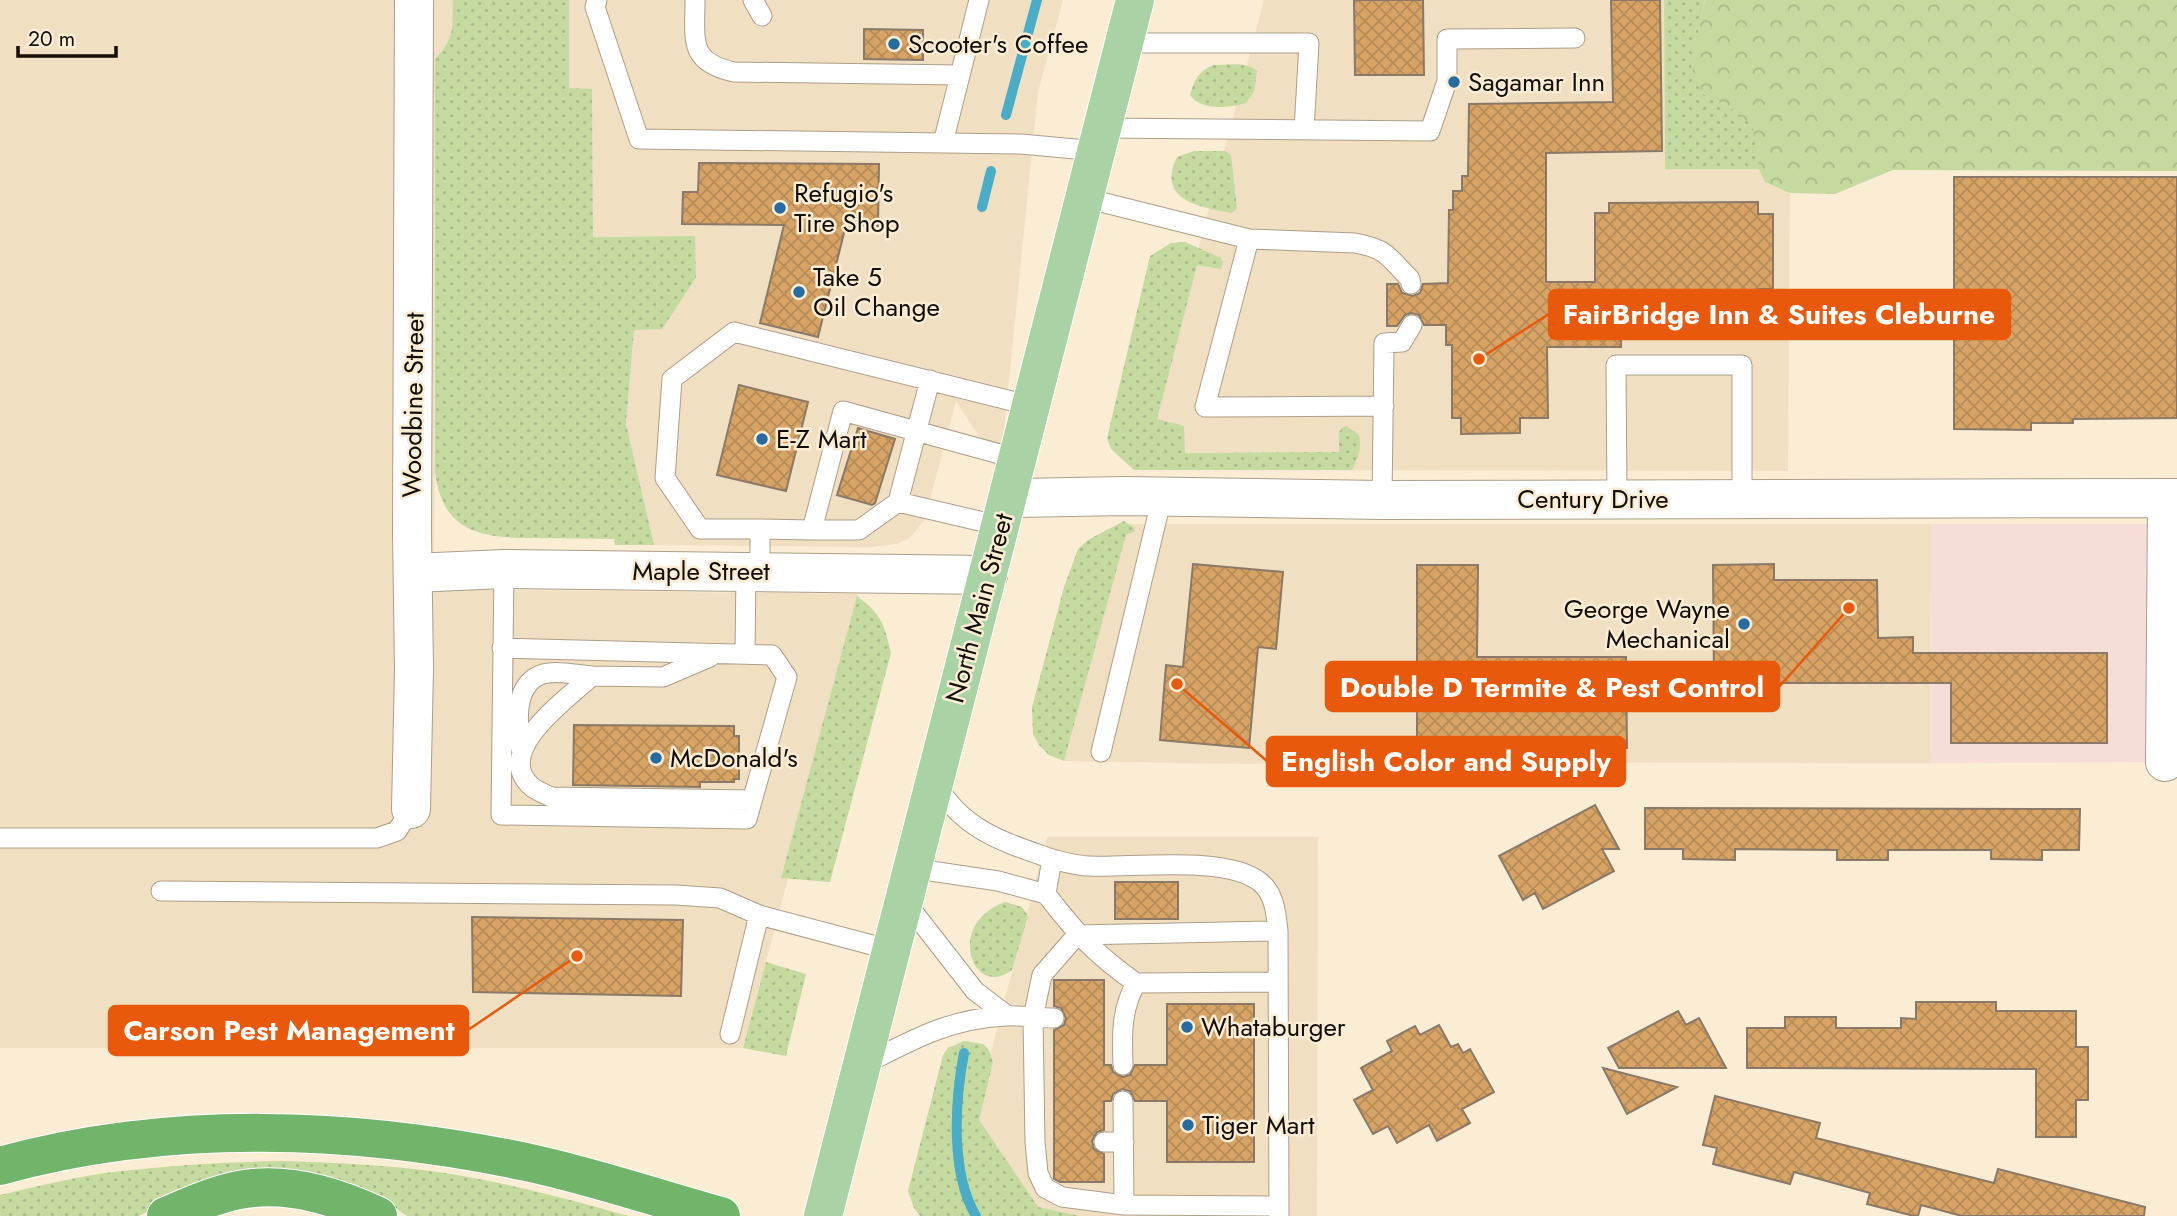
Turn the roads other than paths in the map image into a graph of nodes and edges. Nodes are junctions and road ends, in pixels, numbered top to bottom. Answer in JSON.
{"nodes":[{"id":1,"x":414,"y":0,"type":"edge"},
{"id":2,"x":597,"y":0,"type":"edge"},
{"id":3,"x":695,"y":0,"type":"edge"},
{"id":4,"x":979,"y":0,"type":"edge"},
{"id":5,"x":1135,"y":0,"type":"edge"},
{"id":6,"x":1575,"y":38,"type":"dead end"},
{"id":7,"x":1125,"y":43,"type":"junction"},
{"id":8,"x":960,"y":75,"type":"junction"},
{"id":9,"x":1304,"y":130,"type":"junction"},
{"id":10,"x":1100,"y":139,"type":"junction"},
{"id":11,"x":943,"y":143,"type":"junction"},
{"id":12,"x":1086,"y":198,"type":"junction"},
{"id":13,"x":1249,"y":239,"type":"junction"},
{"id":14,"x":1411,"y":284,"type":"dead end"},
{"id":15,"x":1412,"y":325,"type":"dead end"},
{"id":16,"x":930,"y":380,"type":"junction"},
{"id":17,"x":1032,"y":406,"type":"junction"},
{"id":18,"x":1384,"y":406,"type":"junction"},
{"id":19,"x":917,"y":431,"type":"junction"},
{"id":20,"x":1018,"y":459,"type":"junction"},
{"id":21,"x":1162,"y":497,"type":"junction"},
{"id":22,"x":2172,"y":498,"type":"edge"},
{"id":23,"x":1617,"y":499,"type":"junction"},
{"id":24,"x":1742,"y":499,"type":"junction"},
{"id":25,"x":1382,"y":500,"type":"junction"},
{"id":26,"x":898,"y":502,"type":"junction"},
{"id":27,"x":1005,"y":512,"type":"junction"},
{"id":28,"x":760,"y":529,"type":"junction"},
{"id":29,"x":812,"y":530,"type":"junction"},
{"id":30,"x":504,"y":569,"type":"junction"},
{"id":31,"x":753,"y":571,"type":"junction"},
{"id":32,"x":413,"y":573,"type":"junction"},
{"id":33,"x":988,"y":575,"type":"junction"},
{"id":34,"x":502,"y":648,"type":"junction"},
{"id":35,"x":717,"y":654,"type":"junction"},
{"id":36,"x":745,"y":654,"type":"junction"},
{"id":37,"x":592,"y":676,"type":"junction"},
{"id":38,"x":521,"y":749,"type":"junction"},
{"id":39,"x":1101,"y":751,"type":"dead end"},
{"id":40,"x":2165,"y":762,"type":"dead end"},
{"id":41,"x":934,"y":780,"type":"junction"},
{"id":42,"x":752,"y":800,"type":"junction"},
{"id":43,"x":411,"y":809,"type":"joint"},
{"id":44,"x":0,"y":838,"type":"edge"},
{"id":45,"x":1052,"y":859,"type":"junction"},
{"id":46,"x":907,"y":884,"type":"junction"},
{"id":47,"x":161,"y":891,"type":"dead end"},
{"id":48,"x":1046,"y":894,"type":"junction"},
{"id":49,"x":759,"y":915,"type":"junction"},
{"id":50,"x":1278,"y":932,"type":"junction"},
{"id":51,"x":1077,"y":935,"type":"junction"},
{"id":52,"x":891,"y":950,"type":"junction"},
{"id":53,"x":1278,"y":982,"type":"junction"},
{"id":54,"x":1136,"y":983,"type":"junction"},
{"id":55,"x":1008,"y":1016,"type":"junction"},
{"id":56,"x":1033,"y":1018,"type":"junction"},
{"id":57,"x":1054,"y":1018,"type":"dead end"},
{"id":58,"x":730,"y":1034,"type":"dead end"},
{"id":59,"x":1122,"y":1065,"type":"dead end"},
{"id":60,"x":862,"y":1066,"type":"junction"},
{"id":61,"x":1124,"y":1101,"type":"dead end"},
{"id":62,"x":0,"y":1166,"type":"edge"},
{"id":63,"x":1124,"y":1205,"type":"junction"},
{"id":64,"x":1279,"y":1211,"type":"edge"},
{"id":65,"x":166,"y":1216,"type":"edge"},
{"id":66,"x":378,"y":1216,"type":"edge"},
{"id":67,"x":721,"y":1216,"type":"edge"},
{"id":68,"x":823,"y":1216,"type":"edge"}],
"edges":[{"from":1,"to":32,"type":"street","name":"Woodbine Street"},
{"from":2,"to":11,"type":"lane"},
{"from":3,"to":8,"type":"lane"},
{"from":4,"to":8,"type":"lane"},
{"from":5,"to":7,"type":"main road","name":"North Main Street"},
{"from":6,"to":9,"type":"lane"},
{"from":7,"to":9,"type":"lane"},
{"from":7,"to":10,"type":"main road","name":"North Main Street"},
{"from":8,"to":11,"type":"lane"},
{"from":9,"to":10,"type":"lane"},
{"from":10,"to":11,"type":"lane"},
{"from":10,"to":12,"type":"main road","name":"North Main Street"},
{"from":12,"to":13,"type":"lane"},
{"from":12,"to":17,"type":"main road","name":"North Main Street"},
{"from":13,"to":14,"type":"lane"},
{"from":13,"to":18,"type":"lane"},
{"from":15,"to":18,"type":"lane"},
{"from":16,"to":17,"type":"lane"},
{"from":16,"to":19,"type":"lane"},
{"from":16,"to":28,"type":"lane"},
{"from":17,"to":20,"type":"main road","name":"North Main Street"},
{"from":18,"to":25,"type":"lane"},
{"from":19,"to":20,"type":"lane"},
{"from":19,"to":26,"type":"lane"},
{"from":19,"to":29,"type":"lane"},
{"from":20,"to":27,"type":"main road","name":"North Main Street"},
{"from":21,"to":25,"type":"street","name":"Century Drive"},
{"from":21,"to":27,"type":"street","name":"Century Drive"},
{"from":21,"to":39,"type":"lane"},
{"from":22,"to":24,"type":"street","name":"Century Drive"},
{"from":22,"to":40,"type":"street"},
{"from":23,"to":24,"type":"street","name":"Century Drive"},
{"from":23,"to":24,"type":"lane"},
{"from":23,"to":25,"type":"street","name":"Century Drive"},
{"from":26,"to":27,"type":"lane"},
{"from":26,"to":29,"type":"lane"},
{"from":27,"to":33,"type":"main road","name":"North Main Street"},
{"from":28,"to":29,"type":"lane"},
{"from":28,"to":31,"type":"lane"},
{"from":30,"to":31,"type":"street","name":"Maple Street"},
{"from":30,"to":32,"type":"street","name":"Maple Street"},
{"from":30,"to":34,"type":"lane"},
{"from":31,"to":33,"type":"street","name":"Maple Street"},
{"from":31,"to":36,"type":"lane"},
{"from":32,"to":43,"type":"street","name":"Woodbine Street"},
{"from":33,"to":41,"type":"main road","name":"North Main Street"},
{"from":34,"to":35,"type":"lane"},
{"from":34,"to":42,"type":"lane"},
{"from":35,"to":36,"type":"lane"},
{"from":35,"to":37,"type":"lane"},
{"from":36,"to":42,"type":"lane"},
{"from":37,"to":38,"type":"lane"},
{"from":37,"to":38,"type":"lane"},
{"from":38,"to":42,"type":"lane"},
{"from":41,"to":45,"type":"lane"},
{"from":41,"to":46,"type":"main road","name":"North Main Street"},
{"from":43,"to":44,"type":"lane"},
{"from":45,"to":48,"type":"lane"},
{"from":45,"to":50,"type":"lane"},
{"from":46,"to":48,"type":"lane"},
{"from":46,"to":52,"type":"main road","name":"North Main Street"},
{"from":46,"to":55,"type":"lane"},
{"from":47,"to":49,"type":"lane"},
{"from":48,"to":51,"type":"lane"},
{"from":49,"to":52,"type":"lane"},
{"from":49,"to":58,"type":"lane"},
{"from":50,"to":51,"type":"lane"},
{"from":50,"to":53,"type":"lane"},
{"from":51,"to":54,"type":"lane"},
{"from":51,"to":56,"type":"lane"},
{"from":52,"to":60,"type":"main road","name":"North Main Street"},
{"from":53,"to":54,"type":"lane"},
{"from":53,"to":64,"type":"lane"},
{"from":54,"to":59,"type":"lane"},
{"from":55,"to":56,"type":"lane"},
{"from":55,"to":60,"type":"lane"},
{"from":56,"to":57,"type":"lane"},
{"from":56,"to":63,"type":"lane"},
{"from":60,"to":68,"type":"main road","name":"North Main Street"},
{"from":61,"to":63,"type":"lane"},
{"from":62,"to":67,"type":"highway"},
{"from":63,"to":64,"type":"lane"},
{"from":65,"to":66,"type":"highway"}]}
